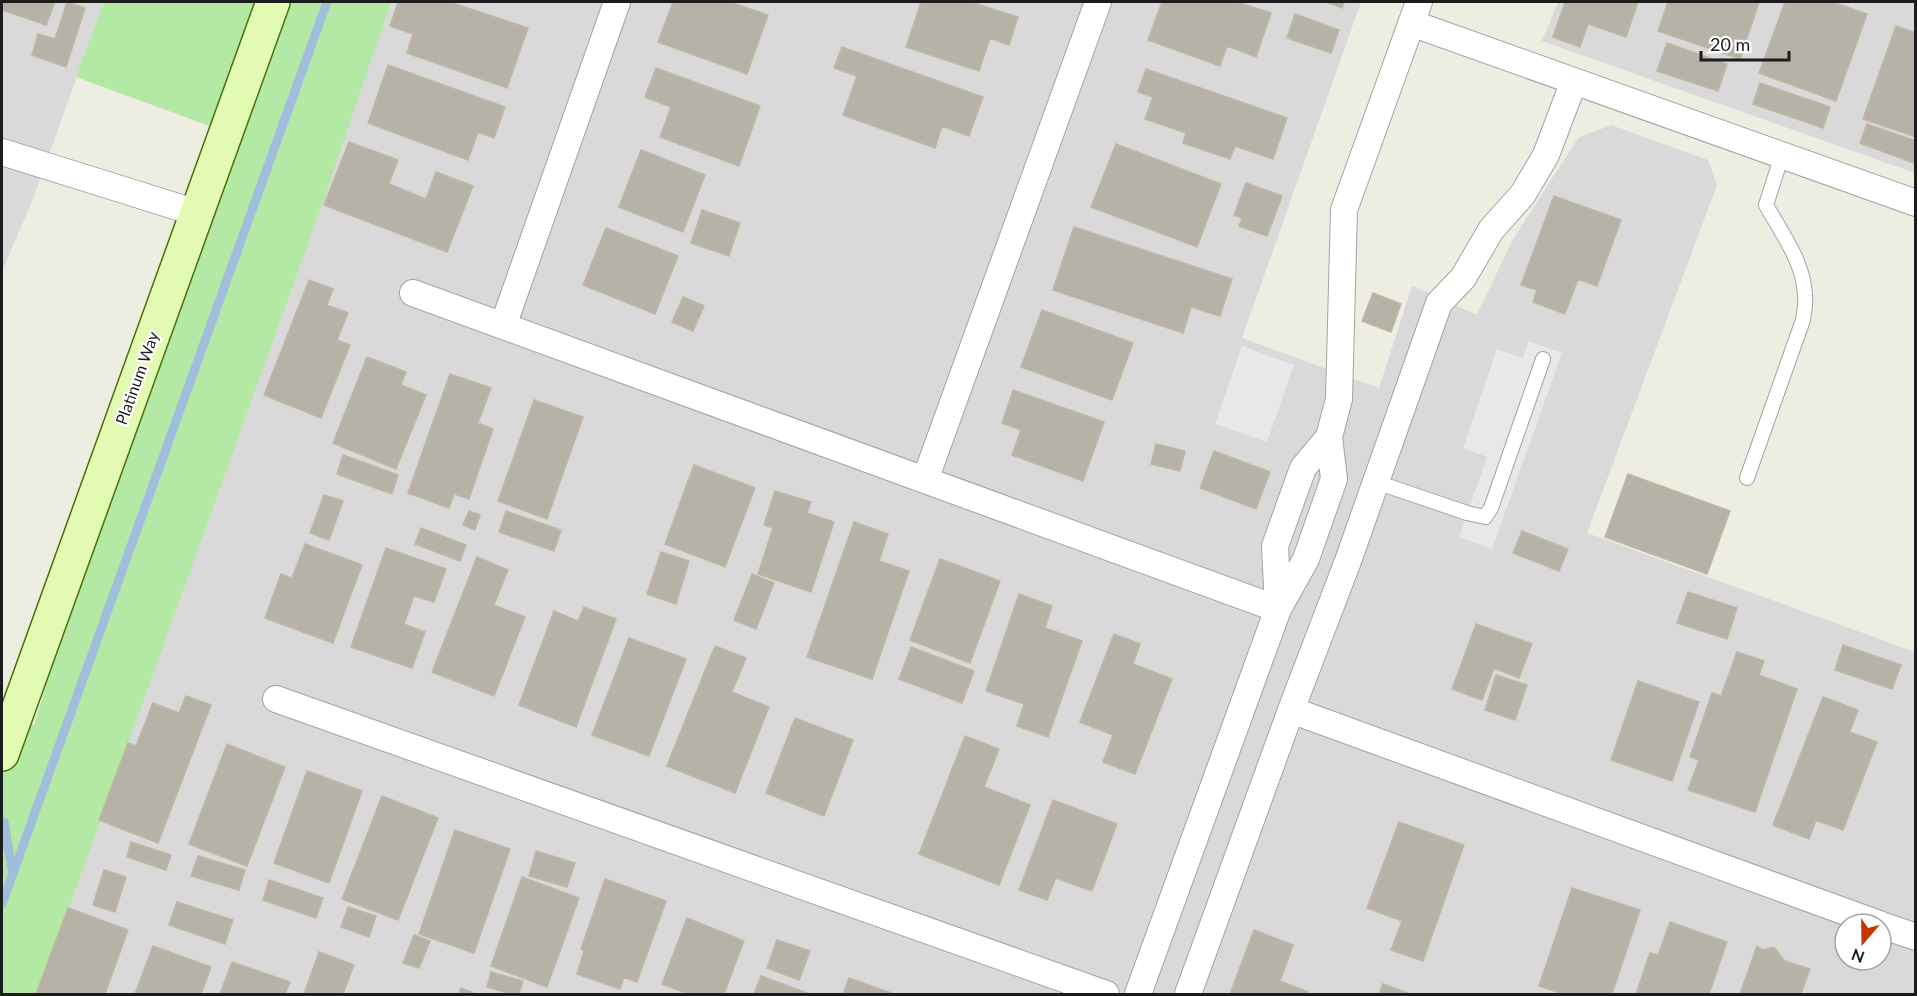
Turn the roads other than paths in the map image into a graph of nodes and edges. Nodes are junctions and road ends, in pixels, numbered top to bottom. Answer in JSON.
{"nodes":[{"id":1,"x":273,"y":2,"type":"edge"},
{"id":2,"x":617,"y":2,"type":"edge"},
{"id":3,"x":1098,"y":2,"type":"edge"},
{"id":4,"x":1415,"y":12,"type":"edge"},
{"id":5,"x":1574,"y":81,"type":"junction"},
{"id":6,"x":2,"y":152,"type":"edge"},
{"id":7,"x":1782,"y":155,"type":"junction"},
{"id":8,"x":1916,"y":203,"type":"edge"},
{"id":9,"x":197,"y":213,"type":"junction"},
{"id":10,"x":413,"y":293,"type":"dead end"},
{"id":11,"x":502,"y":326,"type":"junction"},
{"id":12,"x":1543,"y":360,"type":"dead end"},
{"id":13,"x":1747,"y":478,"type":"dead end"},
{"id":14,"x":925,"y":480,"type":"junction"},
{"id":15,"x":1376,"y":482,"type":"junction"},
{"id":16,"x":1278,"y":609,"type":"junction"},
{"id":17,"x":276,"y":699,"type":"dead end"},
{"id":18,"x":1291,"y":710,"type":"junction"},
{"id":19,"x":2,"y":754,"type":"edge"},
{"id":20,"x":1847,"y":912,"type":"edge"},
{"id":21,"x":1893,"y":929,"type":"edge"},
{"id":22,"x":1916,"y":937,"type":"edge"},
{"id":23,"x":1106,"y":994,"type":"edge"},
{"id":24,"x":1138,"y":994,"type":"edge"},
{"id":25,"x":1188,"y":994,"type":"edge"}],
"edges":[{"from":1,"to":9,"type":"street","name":"Platinum Way"},
{"from":2,"to":11,"type":"street"},
{"from":3,"to":14,"type":"street"},
{"from":4,"to":5,"type":"street"},
{"from":4,"to":16,"type":"street"},
{"from":5,"to":7,"type":"street"},
{"from":5,"to":15,"type":"street"},
{"from":6,"to":9,"type":"street"},
{"from":7,"to":8,"type":"street"},
{"from":7,"to":13,"type":"lane"},
{"from":9,"to":19,"type":"street","name":"Platinum Way"},
{"from":10,"to":11,"type":"street"},
{"from":11,"to":14,"type":"street"},
{"from":12,"to":15,"type":"lane"},
{"from":14,"to":16,"type":"street"},
{"from":15,"to":18,"type":"street"},
{"from":16,"to":24,"type":"street"},
{"from":17,"to":23,"type":"street"},
{"from":18,"to":20,"type":"street"},
{"from":18,"to":25,"type":"street"},
{"from":21,"to":22,"type":"street"}]}
